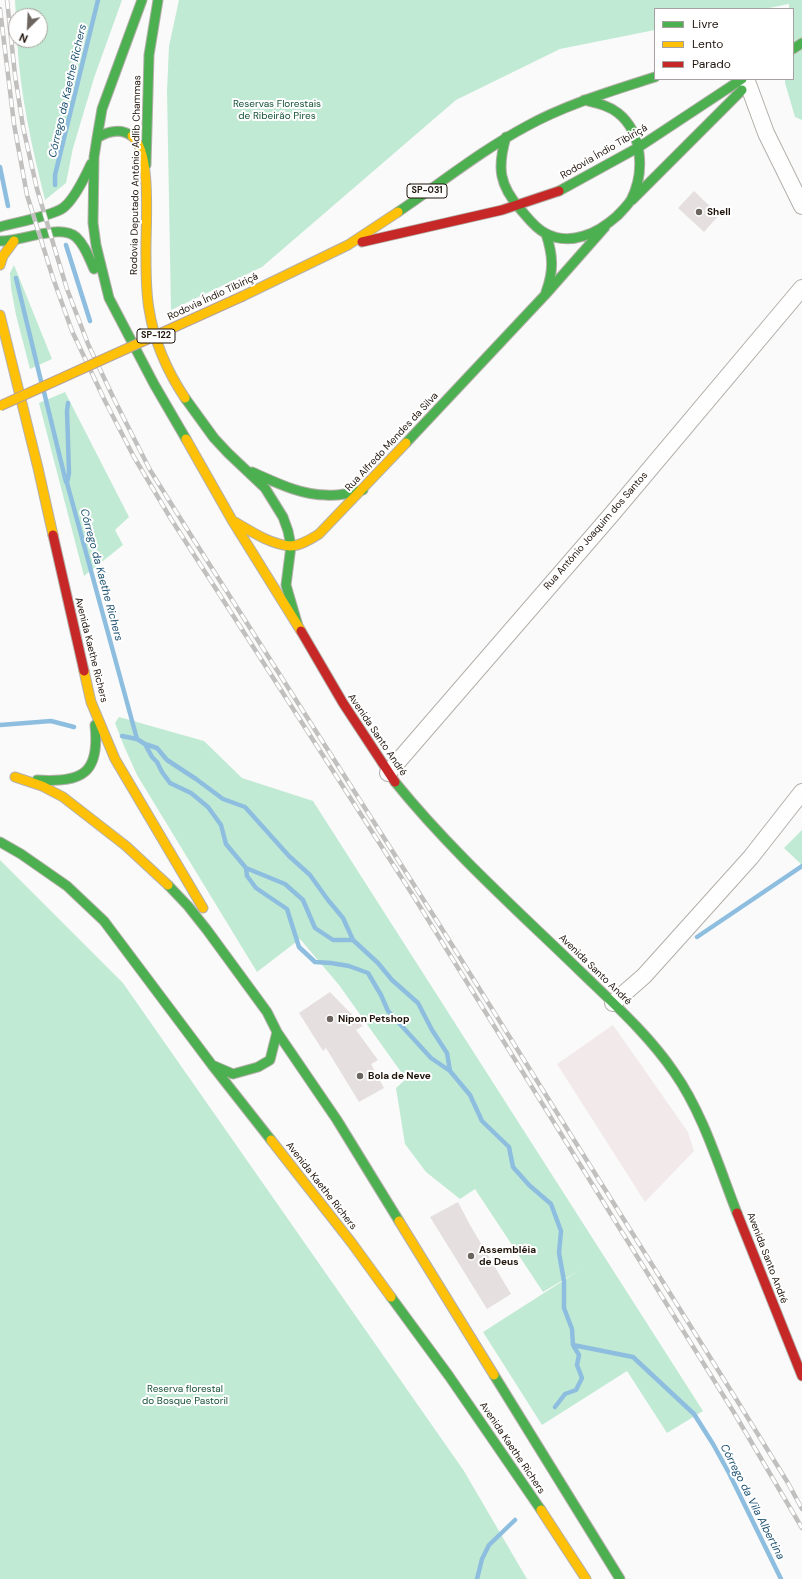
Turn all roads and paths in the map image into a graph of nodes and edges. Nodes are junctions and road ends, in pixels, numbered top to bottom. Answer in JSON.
{"nodes":[{"id":1,"x":142,"y":0,"type":"edge"},
{"id":2,"x":158,"y":0,"type":"edge"},
{"id":3,"x":654,"y":77,"type":"edge"},
{"id":4,"x":748,"y":81,"type":"edge"},
{"id":5,"x":584,"y":100,"type":"junction"},
{"id":6,"x":730,"y":102,"type":"junction"},
{"id":7,"x":622,"y":116,"type":"junction"},
{"id":8,"x":624,"y":133,"type":"dead end"},
{"id":9,"x":766,"y":133,"type":"junction"},
{"id":10,"x":506,"y":137,"type":"junction"},
{"id":11,"x":96,"y":138,"type":"junction"},
{"id":12,"x":620,"y":146,"type":"dead end"},
{"id":13,"x":638,"y":147,"type":"junction"},
{"id":14,"x":94,"y":158,"type":"junction"},
{"id":15,"x":608,"y":165,"type":"junction"},
{"id":16,"x":146,"y":172,"type":"junction"},
{"id":17,"x":501,"y":180,"type":"junction"},
{"id":18,"x":517,"y":188,"type":"dead end"},
{"id":19,"x":530,"y":190,"type":"dead end"},
{"id":20,"x":561,"y":190,"type":"junction"},
{"id":21,"x":629,"y":204,"type":"junction"},
{"id":22,"x":517,"y":206,"type":"junction"},
{"id":23,"x":802,"y":206,"type":"edge"},
{"id":24,"x":476,"y":216,"type":"junction"},
{"id":25,"x":1,"y":225,"type":"edge"},
{"id":26,"x":605,"y":227,"type":"junction"},
{"id":27,"x":542,"y":230,"type":"junction"},
{"id":28,"x":0,"y":241,"type":"edge"},
{"id":29,"x":14,"y":241,"type":"junction"},
{"id":30,"x":348,"y":245,"type":"junction"},
{"id":31,"x":0,"y":265,"type":"edge"},
{"id":32,"x":802,"y":288,"type":"edge"},
{"id":33,"x":545,"y":295,"type":"junction"},
{"id":34,"x":109,"y":298,"type":"junction"},
{"id":35,"x":0,"y":315,"type":"edge"},
{"id":36,"x":0,"y":406,"type":"edge"},
{"id":37,"x":248,"y":470,"type":"junction"},
{"id":38,"x":363,"y":490,"type":"junction"},
{"id":39,"x":274,"y":502,"type":"junction"},
{"id":40,"x":270,"y":518,"type":"dead end"},
{"id":41,"x":232,"y":520,"type":"junction"},
{"id":42,"x":259,"y":525,"type":"dead end"},
{"id":43,"x":291,"y":546,"type":"junction"},
{"id":44,"x":298,"y":626,"type":"junction"},
{"id":45,"x":91,"y":702,"type":"junction"},
{"id":46,"x":388,"y":773,"type":"junction"},
{"id":47,"x":802,"y":792,"type":"edge"},
{"id":48,"x":0,"y":842,"type":"edge"},
{"id":49,"x":247,"y":983,"type":"junction"},
{"id":50,"x":613,"y":1003,"type":"junction"},
{"id":51,"x":276,"y":1032,"type":"junction"},
{"id":52,"x":212,"y":1065,"type":"junction"},
{"id":53,"x":802,"y":1376,"type":"edge"},
{"id":54,"x":586,"y":1579,"type":"edge"},
{"id":55,"x":620,"y":1579,"type":"edge"}],
"edges":[{"from":1,"to":11,"type":"main road","number":"SP-122"},
{"from":2,"to":16,"type":"main road","name":"Rodovia Deputado Antônio Adlib Chammas","number":"SP-122"},
{"from":3,"to":5,"type":"main road","name":"Rodovia Índio Tibiriçá","number":"SP-031"},
{"from":4,"to":6,"type":"main road"},
{"from":4,"to":9,"type":"street"},
{"from":4,"to":13,"type":"main road","name":"Rodovia Índio Tibiriçá","number":"SP-031"},
{"from":5,"to":7,"type":"main road"},
{"from":5,"to":10,"type":"main road","name":"Rodovia Índio Tibiriçá","number":"SP-031"},
{"from":6,"to":9,"type":"street"},
{"from":6,"to":21,"type":"main road"},
{"from":7,"to":8,"type":"main road"},
{"from":7,"to":13,"type":"main road"},
{"from":9,"to":23,"type":"street"},
{"from":10,"to":17,"type":"main road"},
{"from":10,"to":30,"type":"main road","name":"Rodovia Índio Tibiriçá","number":"SP-031"},
{"from":11,"to":14,"type":"main road","number":"SP-122"},
{"from":11,"to":16,"type":"main road"},
{"from":12,"to":15,"type":"main road"},
{"from":13,"to":15,"type":"main road","name":"Rodovia Índio Tibiriçá","number":"SP-031"},
{"from":13,"to":21,"type":"main road"},
{"from":14,"to":25,"type":"main road"},
{"from":14,"to":34,"type":"main road","number":"SP-122"},
{"from":15,"to":20,"type":"main road","name":"Rodovia Índio Tibiriçá","number":"SP-031"},
{"from":16,"to":37,"type":"main road","name":"Rodovia Deputado Antônio Adlib Chammas","number":"SP-122"},
{"from":17,"to":18,"type":"main road"},
{"from":17,"to":22,"type":"main road"},
{"from":19,"to":20,"type":"main road"},
{"from":20,"to":22,"type":"main road","name":"Rodovia Índio Tibiriçá","number":"SP-031"},
{"from":21,"to":26,"type":"main road"},
{"from":22,"to":24,"type":"main road","name":"Rodovia Índio Tibiriçá","number":"SP-031"},
{"from":22,"to":27,"type":"main road"},
{"from":24,"to":27,"type":"main road"},
{"from":24,"to":30,"type":"main road","name":"Rodovia Índio Tibiriçá","number":"SP-031"},
{"from":26,"to":27,"type":"main road"},
{"from":26,"to":33,"type":"main road","name":"Rua Alfredo Mendes da Silva"},
{"from":27,"to":33,"type":"main road","name":"Rua Alfredo Mendes da Silva"},
{"from":28,"to":29,"type":"main road"},
{"from":29,"to":31,"type":"main road"},
{"from":29,"to":34,"type":"main road"},
{"from":30,"to":36,"type":"main road","name":"Rodovia Índio Tibiriçá","number":"SP-031","bridge":true},
{"from":32,"to":46,"type":"street","name":"Rua Antônio Joaquim dos Santos"},
{"from":33,"to":38,"type":"main road","name":"Rua Alfredo Mendes da Silva"},
{"from":34,"to":41,"type":"main road","number":"SP-122"},
{"from":35,"to":45,"type":"main road","name":"Avenida Kaethe Richers"},
{"from":37,"to":38,"type":"main road"},
{"from":37,"to":39,"type":"main road","name":"Rodovia Deputado Antônio Adlib Chammas","number":"SP-122"},
{"from":38,"to":43,"type":"main road","name":"Rua Alfredo Mendes da Silva"},
{"from":39,"to":40,"type":"main road"},
{"from":39,"to":43,"type":"main road","name":"Rodovia Deputado Antônio Adlib Chammas","number":"SP-122"},
{"from":41,"to":42,"type":"main road"},
{"from":41,"to":43,"type":"main road"},
{"from":41,"to":44,"type":"main road","name":"Avenida Santo André"},
{"from":43,"to":44,"type":"main road","name":"Avenida Santo André"},
{"from":44,"to":46,"type":"main road","name":"Avenida Santo André"},
{"from":45,"to":49,"type":"main road","name":"Avenida Kaethe Richers"},
{"from":45,"to":49,"type":"main road","name":"Avenida Kaethe Richers"},
{"from":46,"to":50,"type":"main road","name":"Avenida Santo André"},
{"from":47,"to":50,"type":"street"},
{"from":48,"to":52,"type":"main road","name":"Avenida Kaethe Richers"},
{"from":49,"to":51,"type":"main road","name":"Avenida Kaethe Richers"},
{"from":50,"to":53,"type":"main road","name":"Avenida Santo André"},
{"from":51,"to":52,"type":"main road"},
{"from":51,"to":55,"type":"main road","name":"Avenida Kaethe Richers"},
{"from":52,"to":54,"type":"main road","name":"Avenida Kaethe Richers"}]}
